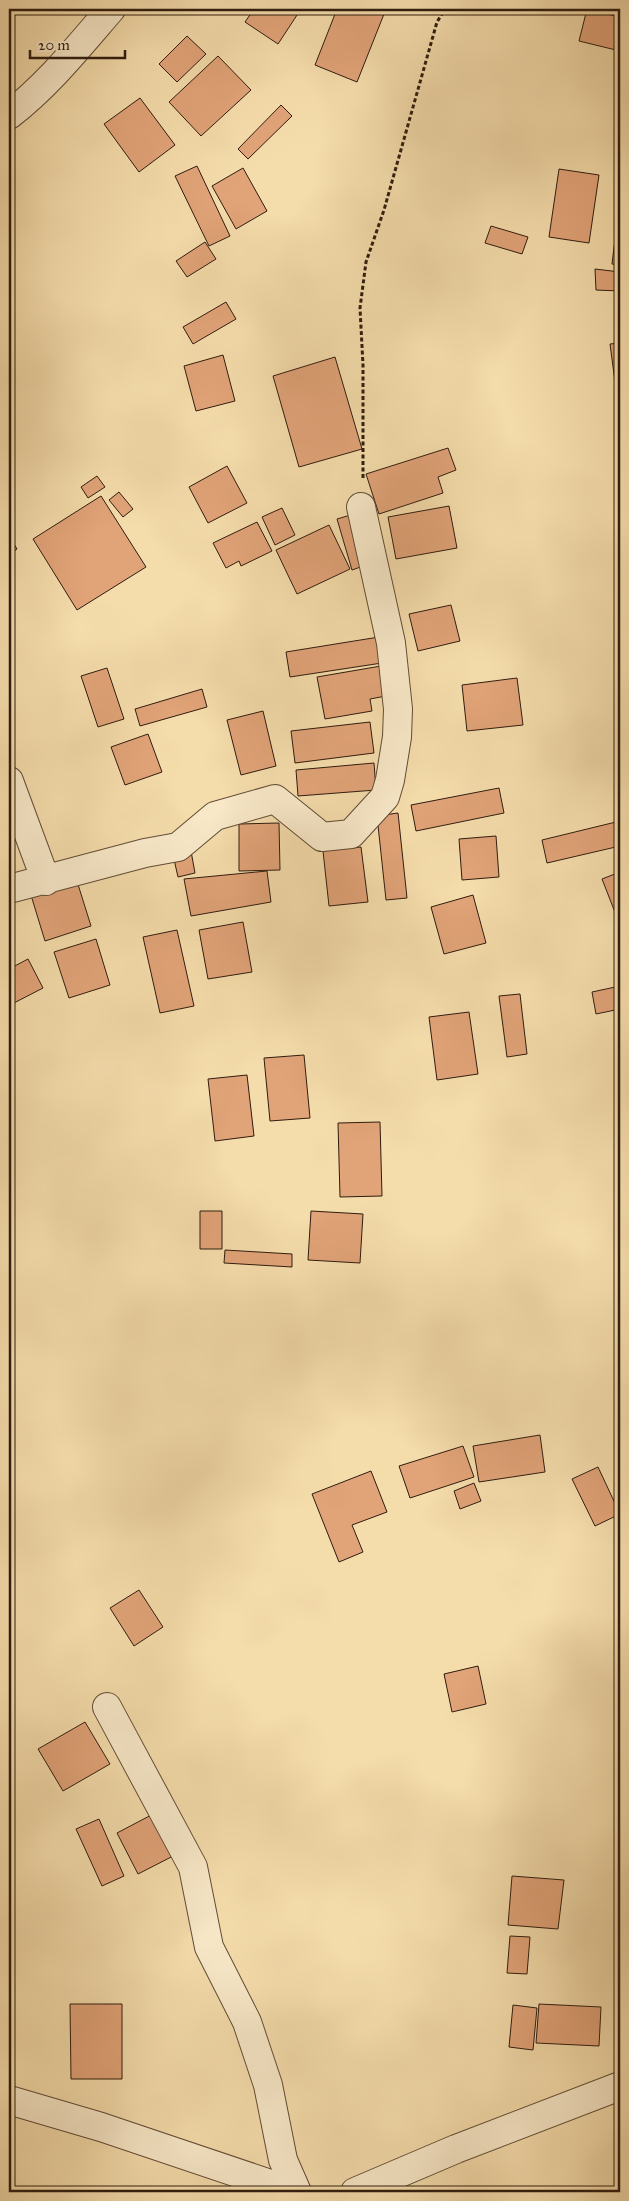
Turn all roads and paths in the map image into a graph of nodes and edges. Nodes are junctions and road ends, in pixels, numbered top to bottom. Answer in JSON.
{"nodes":[{"id":1,"x":111,"y":9,"type":"edge"},
{"id":2,"x":445,"y":9,"type":"edge"},
{"id":3,"x":9,"y":115,"type":"edge"},
{"id":4,"x":361,"y":507,"type":"joint"},
{"id":5,"x":9,"y":781,"type":"edge"},
{"id":6,"x":46,"y":881,"type":"junction"},
{"id":7,"x":9,"y":889,"type":"edge"},
{"id":8,"x":107,"y":1707,"type":"dead end"},
{"id":9,"x":620,"y":2083,"type":"edge"},
{"id":10,"x":9,"y":2100,"type":"edge"},
{"id":11,"x":296,"y":2192,"type":"edge"},
{"id":12,"x":355,"y":2192,"type":"edge"}],
"edges":[{"from":1,"to":3,"type":"street"},
{"from":2,"to":4,"type":"path"},
{"from":4,"to":6,"type":"street"},
{"from":5,"to":6,"type":"street"},
{"from":6,"to":7,"type":"street"},
{"from":8,"to":11,"type":"street"},
{"from":9,"to":12,"type":"street"},
{"from":10,"to":11,"type":"street"}]}
